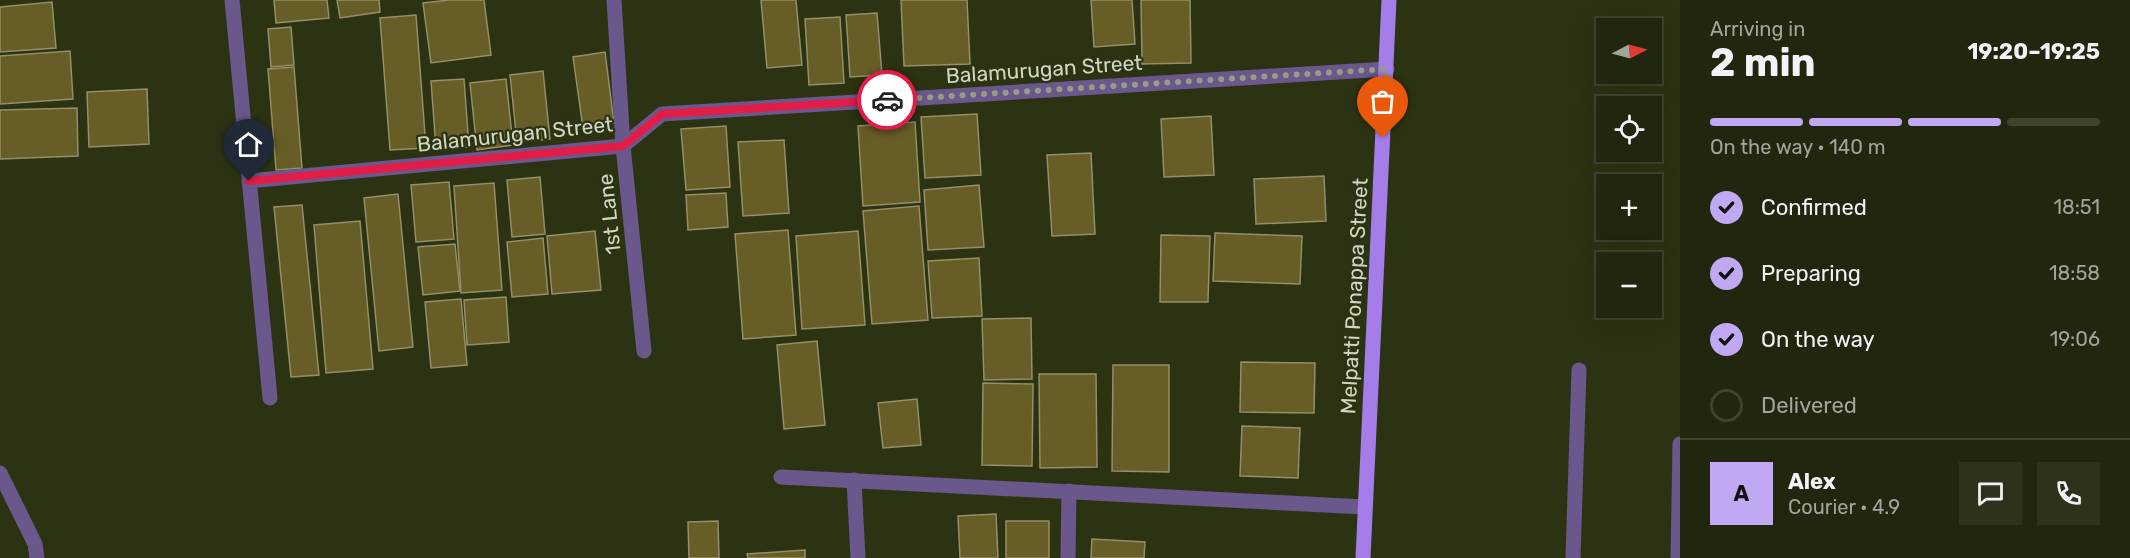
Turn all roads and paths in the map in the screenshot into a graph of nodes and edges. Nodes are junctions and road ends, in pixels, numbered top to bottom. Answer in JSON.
{"nodes":[{"id":1,"x":232,"y":0,"type":"edge"},
{"id":2,"x":614,"y":0,"type":"edge"},
{"id":3,"x":1389,"y":0,"type":"edge"},
{"id":4,"x":1387,"y":69,"type":"junction"},
{"id":5,"x":623,"y":146,"type":"junction"},
{"id":6,"x":249,"y":181,"type":"junction"},
{"id":7,"x":644,"y":351,"type":"dead end"},
{"id":8,"x":1579,"y":370,"type":"dead end"},
{"id":9,"x":270,"y":398,"type":"dead end"},
{"id":10,"x":1680,"y":444,"type":"edge"},
{"id":11,"x":0,"y":473,"type":"edge"},
{"id":12,"x":781,"y":477,"type":"dead end"},
{"id":13,"x":854,"y":480,"type":"junction"},
{"id":14,"x":1070,"y":491,"type":"junction"},
{"id":15,"x":1365,"y":507,"type":"junction"},
{"id":16,"x":37,"y":558,"type":"edge"},
{"id":17,"x":858,"y":558,"type":"edge"},
{"id":18,"x":1068,"y":558,"type":"edge"},
{"id":19,"x":1363,"y":558,"type":"edge"},
{"id":20,"x":1573,"y":558,"type":"edge"},
{"id":21,"x":1678,"y":558,"type":"edge"}],
"edges":[{"from":1,"to":6,"type":"street"},
{"from":2,"to":5,"type":"street","name":"1st Lane"},
{"from":3,"to":4,"type":"main road","name":"Melpatti Ponappa Street"},
{"from":4,"to":5,"type":"street","name":"Balamurugan Street"},
{"from":4,"to":15,"type":"main road","name":"Melpatti Ponappa Street"},
{"from":5,"to":6,"type":"street","name":"Balamurugan Street"},
{"from":5,"to":7,"type":"street","name":"1st Lane"},
{"from":6,"to":9,"type":"street"},
{"from":8,"to":20,"type":"street"},
{"from":10,"to":21,"type":"street"},
{"from":11,"to":16,"type":"street"},
{"from":12,"to":13,"type":"street"},
{"from":13,"to":14,"type":"street"},
{"from":13,"to":17,"type":"street"},
{"from":14,"to":15,"type":"street"},
{"from":14,"to":18,"type":"street"},
{"from":15,"to":19,"type":"main road","name":"Melpatti Ponappa Street"}]}
